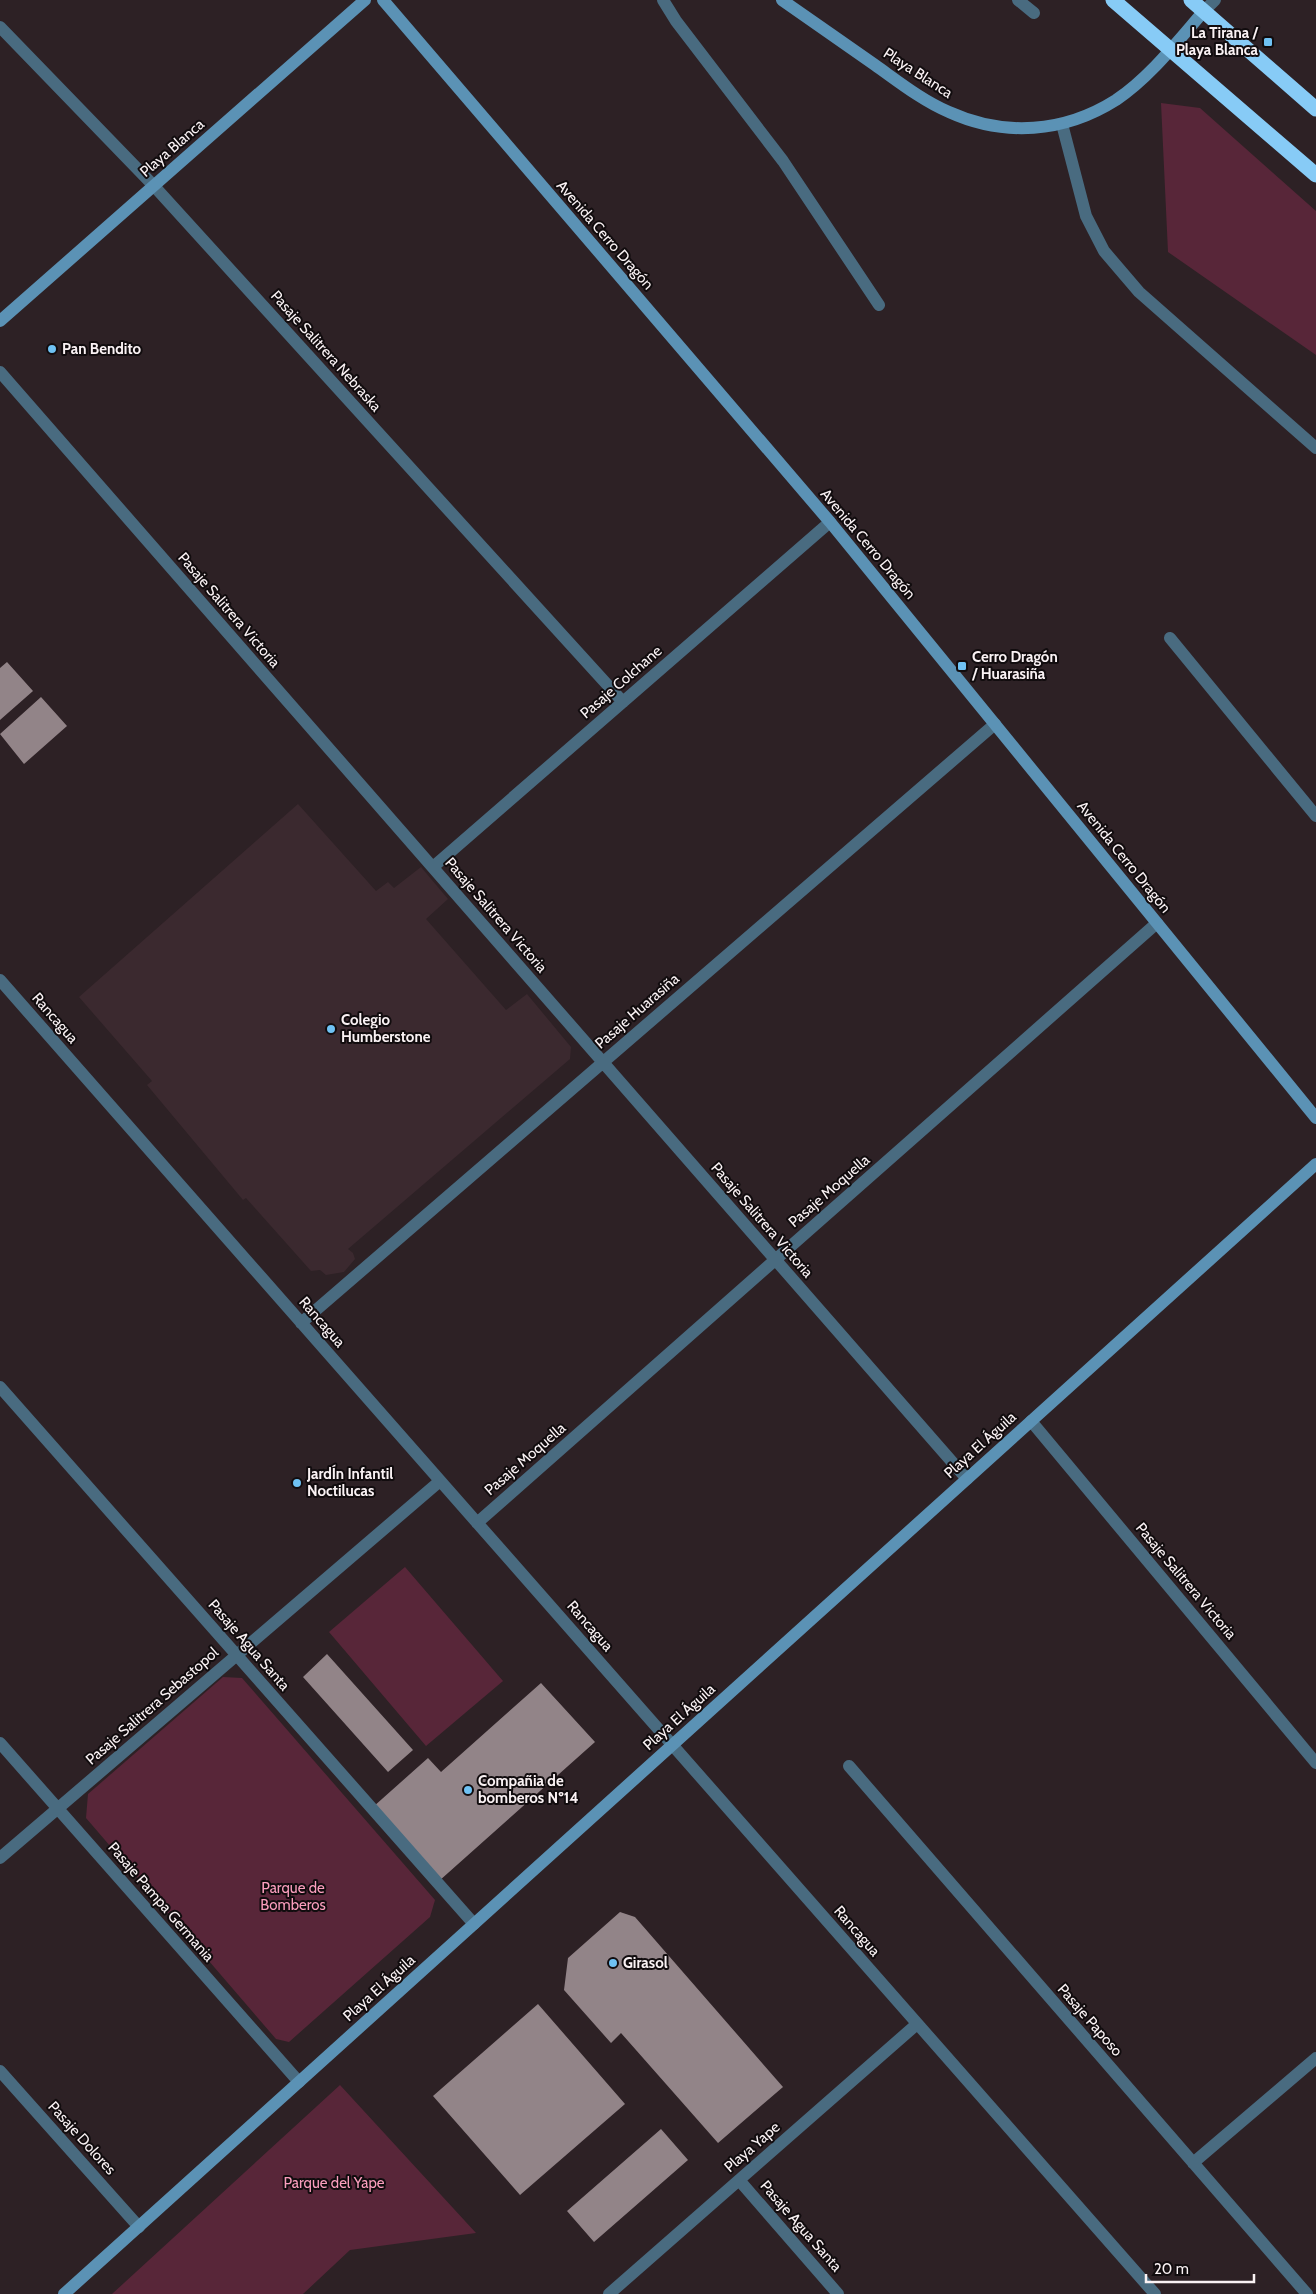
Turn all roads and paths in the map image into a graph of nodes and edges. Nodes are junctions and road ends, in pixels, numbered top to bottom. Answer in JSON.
{"nodes":[{"id":1,"x":365,"y":0,"type":"edge"},
{"id":2,"x":382,"y":0,"type":"edge"},
{"id":3,"x":663,"y":0,"type":"edge"},
{"id":4,"x":782,"y":0,"type":"edge"},
{"id":5,"x":1018,"y":0,"type":"edge"},
{"id":6,"x":1113,"y":0,"type":"edge"},
{"id":7,"x":1191,"y":0,"type":"edge"},
{"id":8,"x":1215,"y":0,"type":"edge"},
{"id":9,"x":1204,"y":11,"type":"junction"},
{"id":10,"x":1034,"y":13,"type":"dead end"},
{"id":11,"x":0,"y":27,"type":"edge"},
{"id":12,"x":1170,"y":50,"type":"junction"},
{"id":13,"x":1316,"y":109,"type":"edge"},
{"id":14,"x":1062,"y":124,"type":"junction"},
{"id":15,"x":1316,"y":175,"type":"edge"},
{"id":16,"x":154,"y":186,"type":"junction"},
{"id":17,"x":879,"y":305,"type":"dead end"},
{"id":18,"x":0,"y":321,"type":"edge"},
{"id":19,"x":0,"y":372,"type":"edge"},
{"id":20,"x":1316,"y":448,"type":"edge"},
{"id":21,"x":830,"y":522,"type":"junction"},
{"id":22,"x":1170,"y":638,"type":"dead end"},
{"id":23,"x":623,"y":702,"type":"junction"},
{"id":24,"x":995,"y":724,"type":"junction"},
{"id":25,"x":1316,"y":816,"type":"edge"},
{"id":26,"x":433,"y":867,"type":"junction"},
{"id":27,"x":1157,"y":923,"type":"junction"},
{"id":28,"x":0,"y":980,"type":"edge"},
{"id":29,"x":603,"y":1062,"type":"junction"},
{"id":30,"x":1316,"y":1118,"type":"edge"},
{"id":31,"x":1316,"y":1164,"type":"edge"},
{"id":32,"x":776,"y":1260,"type":"junction"},
{"id":33,"x":301,"y":1323,"type":"junction"},
{"id":34,"x":0,"y":1387,"type":"edge"},
{"id":35,"x":1031,"y":1421,"type":"junction"},
{"id":36,"x":967,"y":1479,"type":"junction"},
{"id":37,"x":440,"y":1481,"type":"junction"},
{"id":38,"x":477,"y":1523,"type":"junction"},
{"id":39,"x":236,"y":1655,"type":"junction"},
{"id":40,"x":0,"y":1743,"type":"edge"},
{"id":41,"x":672,"y":1745,"type":"junction"},
{"id":42,"x":1316,"y":1763,"type":"edge"},
{"id":43,"x":849,"y":1766,"type":"dead end"},
{"id":44,"x":58,"y":1808,"type":"junction"},
{"id":45,"x":0,"y":1858,"type":"edge"},
{"id":46,"x":474,"y":1924,"type":"junction"},
{"id":47,"x":917,"y":2024,"type":"junction"},
{"id":48,"x":1316,"y":2058,"type":"edge"},
{"id":49,"x":0,"y":2071,"type":"edge"},
{"id":50,"x":298,"y":2082,"type":"junction"},
{"id":51,"x":1193,"y":2163,"type":"junction"},
{"id":52,"x":739,"y":2180,"type":"junction"},
{"id":53,"x":139,"y":2227,"type":"junction"},
{"id":54,"x":64,"y":2294,"type":"edge"},
{"id":55,"x":609,"y":2294,"type":"edge"},
{"id":56,"x":838,"y":2294,"type":"edge"},
{"id":57,"x":1155,"y":2294,"type":"edge"},
{"id":58,"x":1307,"y":2294,"type":"edge"}],
"edges":[{"from":1,"to":16,"type":"street","name":"Playa Blanca"},
{"from":2,"to":21,"type":"street","name":"Avenida Cerro Dragón"},
{"from":3,"to":17,"type":"street"},
{"from":4,"to":14,"type":"street","name":"Playa Blanca"},
{"from":5,"to":10,"type":"street"},
{"from":6,"to":12,"type":"highway"},
{"from":7,"to":9,"type":"highway"},
{"from":8,"to":9,"type":"street","name":"Playa Blanca"},
{"from":9,"to":12,"type":"street","name":"Playa Blanca"},
{"from":9,"to":13,"type":"highway"},
{"from":11,"to":16,"type":"street","name":"Pasaje Salitrera Nebraska"},
{"from":12,"to":14,"type":"street","name":"Playa Blanca"},
{"from":12,"to":15,"type":"highway"},
{"from":14,"to":20,"type":"street"},
{"from":16,"to":18,"type":"street","name":"Playa Blanca"},
{"from":16,"to":23,"type":"street","name":"Pasaje Salitrera Nebraska"},
{"from":19,"to":26,"type":"street","name":"Pasaje Salitrera Victoria"},
{"from":21,"to":23,"type":"street","name":"Pasaje Colchane"},
{"from":21,"to":24,"type":"street","name":"Avenida Cerro Dragón"},
{"from":22,"to":25,"type":"street"},
{"from":23,"to":26,"type":"street","name":"Pasaje Colchane"},
{"from":24,"to":27,"type":"street","name":"Avenida Cerro Dragón"},
{"from":24,"to":29,"type":"street","name":"Pasaje Huarasiña"},
{"from":26,"to":29,"type":"street","name":"Pasaje Salitrera Victoria"},
{"from":27,"to":30,"type":"street","name":"Avenida Cerro Dragón"},
{"from":27,"to":32,"type":"street","name":"Pasaje Moquella"},
{"from":28,"to":33,"type":"street","name":"Rancagua"},
{"from":29,"to":32,"type":"street","name":"Pasaje Salitrera Victoria"},
{"from":29,"to":33,"type":"street","name":"Pasaje Huarasiña"},
{"from":31,"to":35,"type":"street","name":"Playa El Águila"},
{"from":32,"to":36,"type":"street","name":"Pasaje Salitrera Victoria"},
{"from":32,"to":38,"type":"street","name":"Pasaje Moquella"},
{"from":33,"to":37,"type":"street","name":"Rancagua"},
{"from":34,"to":39,"type":"street","name":"Pasaje Agua Santa"},
{"from":35,"to":36,"type":"street","name":"Playa El Águila"},
{"from":35,"to":42,"type":"street","name":"Pasaje Salitrera Victoria"},
{"from":36,"to":41,"type":"street","name":"Playa El Águila"},
{"from":37,"to":38,"type":"street","name":"Rancagua"},
{"from":37,"to":39,"type":"street","name":"Pasaje Salitrera Sebastopol"},
{"from":38,"to":41,"type":"street","name":"Rancagua"},
{"from":39,"to":44,"type":"street","name":"Pasaje Salitrera Sebastopol"},
{"from":39,"to":46,"type":"street","name":"Pasaje Agua Santa"},
{"from":40,"to":44,"type":"street","name":"Pasaje Pampa Germania"},
{"from":41,"to":46,"type":"street","name":"Playa El Águila"},
{"from":41,"to":47,"type":"street","name":"Rancagua"},
{"from":43,"to":51,"type":"street","name":"Pasaje Paposo"},
{"from":44,"to":45,"type":"street","name":"Pasaje Salitrera Sebastopol"},
{"from":44,"to":50,"type":"street","name":"Pasaje Pampa Germania"},
{"from":46,"to":50,"type":"street","name":"Playa El Águila"},
{"from":47,"to":52,"type":"street","name":"Playa Yape"},
{"from":47,"to":57,"type":"street","name":"Rancagua"},
{"from":48,"to":51,"type":"street"},
{"from":49,"to":53,"type":"street","name":"Pasaje Dolores"},
{"from":50,"to":53,"type":"street","name":"Playa El Águila"},
{"from":51,"to":58,"type":"street","name":"Pasaje Paposo"},
{"from":52,"to":55,"type":"street","name":"Playa Yape"},
{"from":52,"to":56,"type":"street","name":"Pasaje Agua Santa"},
{"from":53,"to":54,"type":"street","name":"Playa El Águila"}]}
